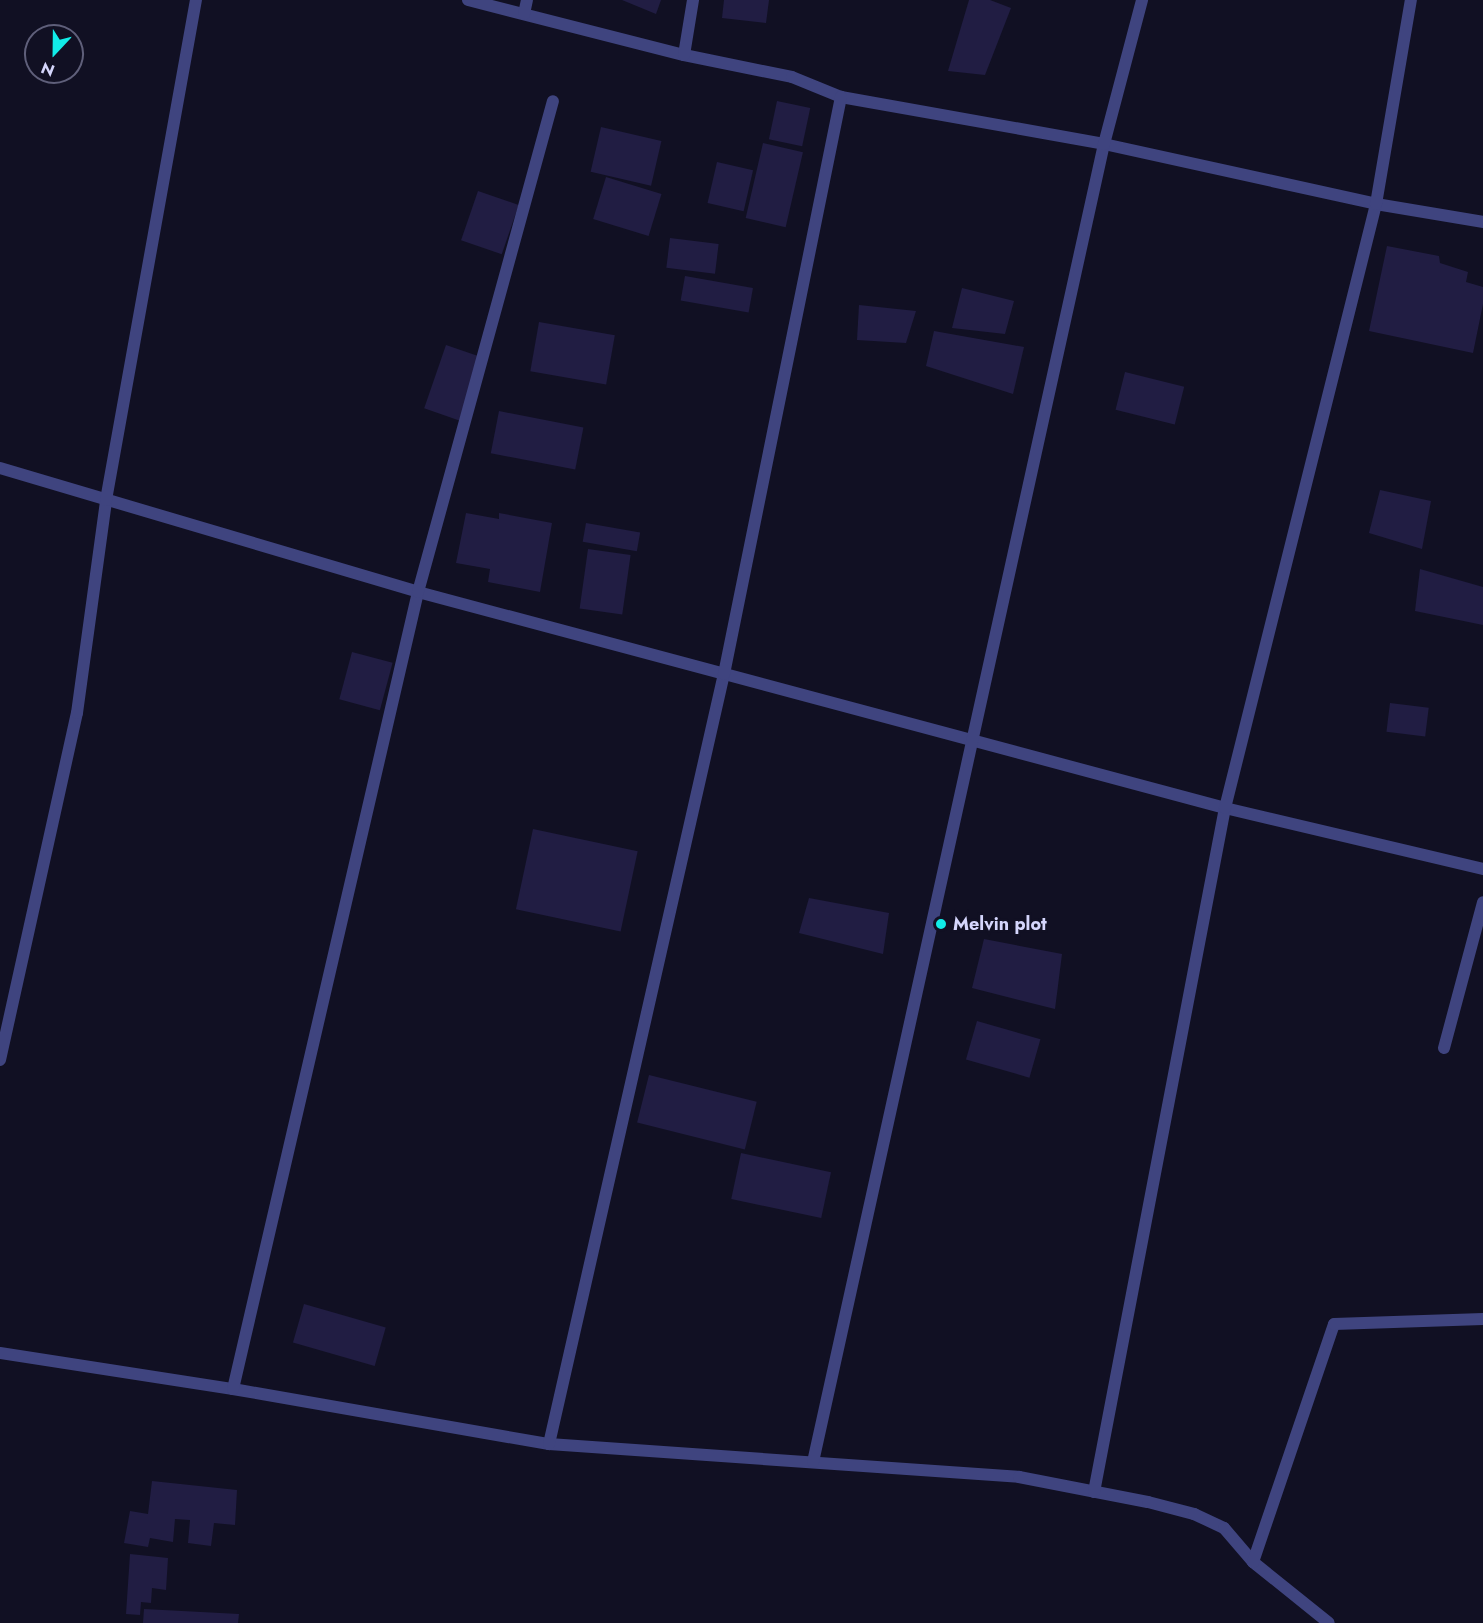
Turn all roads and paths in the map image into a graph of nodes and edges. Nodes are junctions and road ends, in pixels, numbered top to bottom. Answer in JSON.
{"nodes":[{"id":1,"x":195,"y":0,"type":"edge"},
{"id":2,"x":468,"y":0,"type":"edge"},
{"id":3,"x":527,"y":0,"type":"edge"},
{"id":4,"x":693,"y":0,"type":"edge"},
{"id":5,"x":1142,"y":0,"type":"edge"},
{"id":6,"x":1411,"y":0,"type":"edge"},
{"id":7,"x":524,"y":14,"type":"junction"},
{"id":8,"x":684,"y":55,"type":"junction"},
{"id":9,"x":841,"y":97,"type":"junction"},
{"id":10,"x":553,"y":101,"type":"dead end"},
{"id":11,"x":1104,"y":144,"type":"junction"},
{"id":12,"x":1376,"y":204,"type":"junction"},
{"id":13,"x":1483,"y":222,"type":"edge"},
{"id":14,"x":0,"y":468,"type":"edge"},
{"id":15,"x":106,"y":500,"type":"junction"},
{"id":16,"x":418,"y":592,"type":"junction"},
{"id":17,"x":724,"y":674,"type":"junction"},
{"id":18,"x":973,"y":741,"type":"junction"},
{"id":19,"x":1225,"y":808,"type":"junction"},
{"id":20,"x":1483,"y":869,"type":"edge"},
{"id":21,"x":1483,"y":902,"type":"edge"},
{"id":22,"x":1444,"y":1048,"type":"dead end"},
{"id":23,"x":0,"y":1060,"type":"edge"},
{"id":24,"x":1483,"y":1319,"type":"edge"},
{"id":25,"x":0,"y":1353,"type":"edge"},
{"id":26,"x":233,"y":1389,"type":"junction"},
{"id":27,"x":549,"y":1444,"type":"junction"},
{"id":28,"x":813,"y":1462,"type":"junction"},
{"id":29,"x":1094,"y":1492,"type":"junction"},
{"id":30,"x":1253,"y":1562,"type":"junction"},
{"id":31,"x":1329,"y":1623,"type":"edge"}],
"edges":[{"from":1,"to":15,"type":"street"},
{"from":2,"to":7,"type":"street"},
{"from":3,"to":7,"type":"street"},
{"from":4,"to":8,"type":"street"},
{"from":5,"to":11,"type":"street"},
{"from":6,"to":12,"type":"street"},
{"from":7,"to":8,"type":"street"},
{"from":8,"to":9,"type":"street"},
{"from":9,"to":11,"type":"street"},
{"from":9,"to":17,"type":"street"},
{"from":10,"to":16,"type":"street"},
{"from":11,"to":12,"type":"street"},
{"from":11,"to":18,"type":"street"},
{"from":12,"to":13,"type":"street"},
{"from":12,"to":19,"type":"street"},
{"from":14,"to":15,"type":"street"},
{"from":15,"to":16,"type":"street"},
{"from":15,"to":23,"type":"street"},
{"from":16,"to":17,"type":"street"},
{"from":16,"to":26,"type":"street"},
{"from":17,"to":18,"type":"street"},
{"from":17,"to":27,"type":"street"},
{"from":18,"to":19,"type":"street"},
{"from":18,"to":28,"type":"street"},
{"from":19,"to":20,"type":"street"},
{"from":19,"to":29,"type":"street"},
{"from":21,"to":22,"type":"street"},
{"from":24,"to":30,"type":"street"},
{"from":25,"to":26,"type":"street"},
{"from":26,"to":27,"type":"street"},
{"from":27,"to":28,"type":"street"},
{"from":28,"to":29,"type":"street"},
{"from":29,"to":30,"type":"street"},
{"from":30,"to":31,"type":"street"}]}
